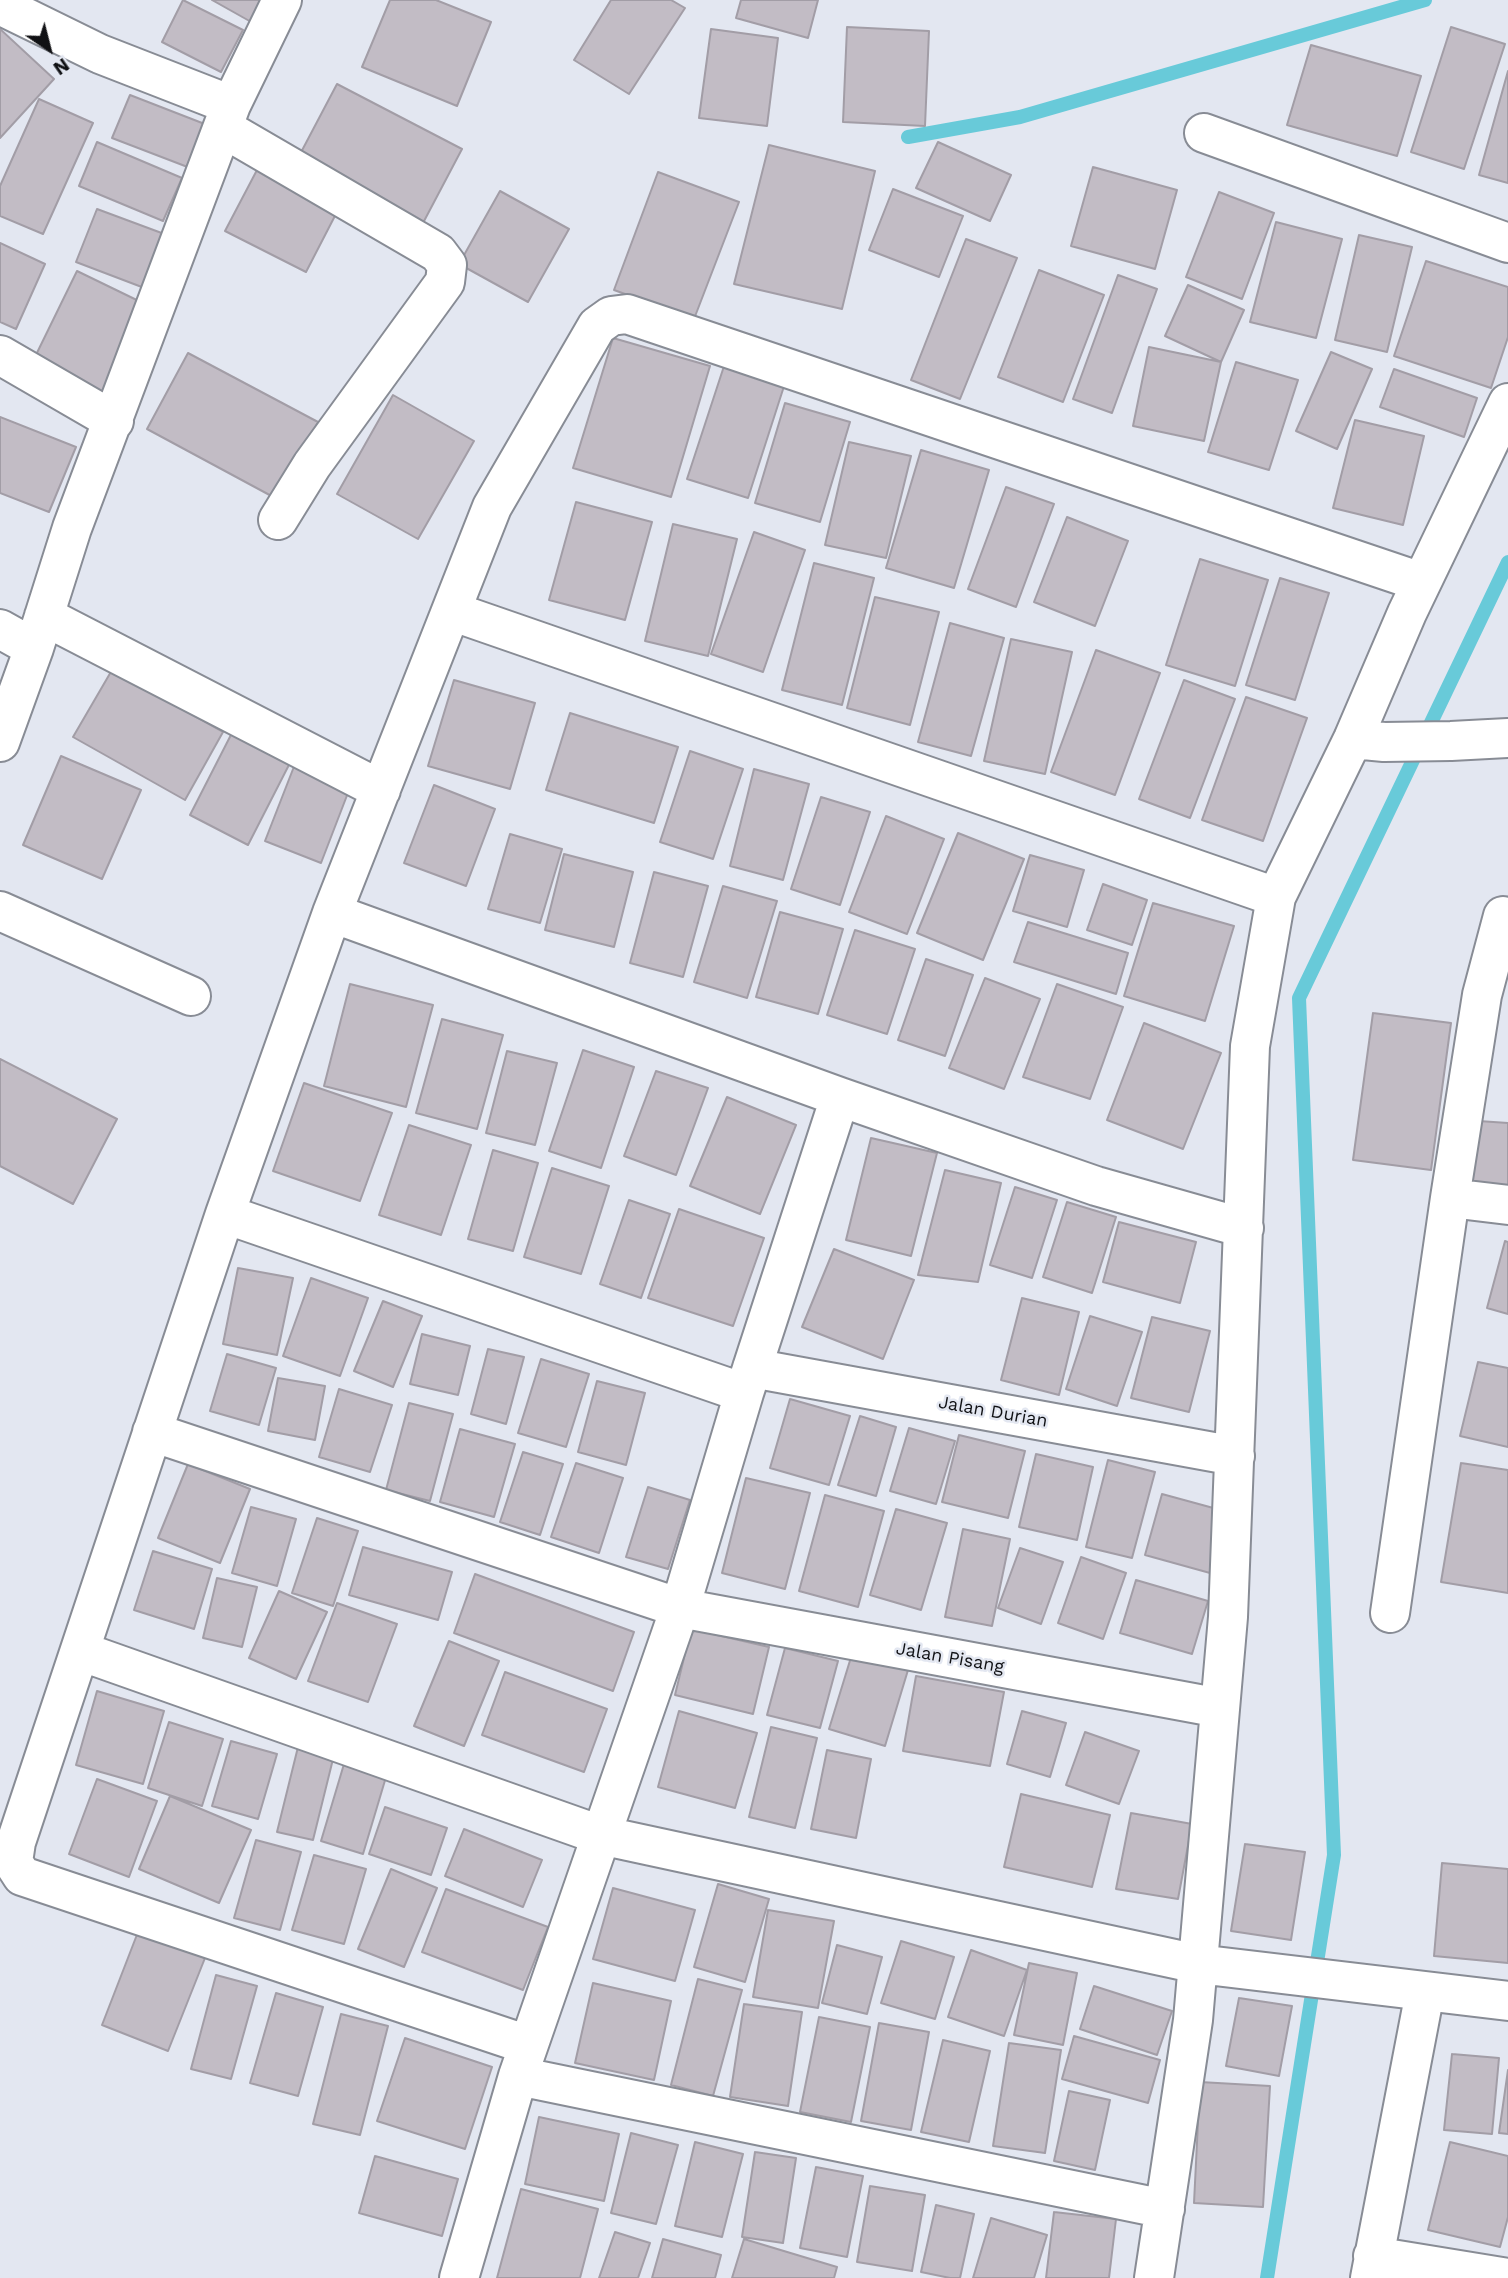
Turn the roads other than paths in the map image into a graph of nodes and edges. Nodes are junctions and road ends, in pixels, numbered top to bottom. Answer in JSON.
{"nodes":[{"id":1,"x":282,"y":0,"type":"edge"},
{"id":2,"x":0,"y":5,"type":"edge"},
{"id":3,"x":227,"y":117,"type":"junction"},
{"id":4,"x":1204,"y":133,"type":"dead end"},
{"id":5,"x":1508,"y":243,"type":"edge"},
{"id":6,"x":0,"y":355,"type":"edge"},
{"id":7,"x":1508,"y":403,"type":"edge"},
{"id":8,"x":114,"y":421,"type":"junction"},
{"id":9,"x":278,"y":520,"type":"dead end"},
{"id":10,"x":1421,"y":582,"type":"junction"},
{"id":11,"x":452,"y":611,"type":"junction"},
{"id":12,"x":0,"y":629,"type":"edge"},
{"id":13,"x":39,"y":632,"type":"junction"},
{"id":14,"x":1508,"y":738,"type":"edge"},
{"id":15,"x":1369,"y":740,"type":"junction"},
{"id":16,"x":0,"y":742,"type":"edge"},
{"id":17,"x":381,"y":790,"type":"junction"},
{"id":18,"x":1276,"y":897,"type":"junction"},
{"id":19,"x":0,"y":911,"type":"edge"},
{"id":20,"x":332,"y":913,"type":"junction"},
{"id":21,"x":1503,"y":916,"type":"dead end"},
{"id":22,"x":191,"y":996,"type":"dead end"},
{"id":23,"x":840,"y":1097,"type":"junction"},
{"id":24,"x":1450,"y":1198,"type":"junction"},
{"id":25,"x":1508,"y":1206,"type":"edge"},
{"id":26,"x":225,"y":1214,"type":"junction"},
{"id":27,"x":1244,"y":1228,"type":"junction"},
{"id":28,"x":748,"y":1380,"type":"junction"},
{"id":29,"x":152,"y":1432,"type":"junction"},
{"id":30,"x":1235,"y":1455,"type":"junction"},
{"id":31,"x":680,"y":1608,"type":"junction"},
{"id":32,"x":1390,"y":1613,"type":"dead end"},
{"id":33,"x":80,"y":1651,"type":"junction"},
{"id":34,"x":1220,"y":1707,"type":"junction"},
{"id":35,"x":600,"y":1835,"type":"junction"},
{"id":36,"x":1198,"y":1964,"type":"junction"},
{"id":37,"x":1425,"y":1992,"type":"junction"},
{"id":38,"x":1508,"y":2001,"type":"edge"},
{"id":39,"x":523,"y":2061,"type":"junction"},
{"id":40,"x":1165,"y":2209,"type":"junction"},
{"id":41,"x":1372,"y":2267,"type":"edge"},
{"id":42,"x":459,"y":2278,"type":"edge"},
{"id":43,"x":1154,"y":2278,"type":"edge"},
{"id":44,"x":1508,"y":2278,"type":"edge"}],
"edges":[{"from":1,"to":3,"type":"street"},
{"from":2,"to":3,"type":"street"},
{"from":3,"to":8,"type":"street"},
{"from":3,"to":9,"type":"street"},
{"from":4,"to":5,"type":"street"},
{"from":6,"to":8,"type":"street"},
{"from":7,"to":10,"type":"street"},
{"from":8,"to":13,"type":"street"},
{"from":10,"to":11,"type":"street"},
{"from":10,"to":15,"type":"street"},
{"from":11,"to":17,"type":"street"},
{"from":11,"to":18,"type":"street"},
{"from":12,"to":13,"type":"street"},
{"from":13,"to":16,"type":"street"},
{"from":13,"to":17,"type":"street"},
{"from":14,"to":15,"type":"street"},
{"from":15,"to":18,"type":"street"},
{"from":17,"to":20,"type":"street"},
{"from":18,"to":27,"type":"street"},
{"from":19,"to":22,"type":"street"},
{"from":20,"to":23,"type":"street"},
{"from":20,"to":26,"type":"street"},
{"from":21,"to":24,"type":"street"},
{"from":23,"to":27,"type":"street"},
{"from":23,"to":28,"type":"street"},
{"from":24,"to":25,"type":"street"},
{"from":24,"to":32,"type":"street"},
{"from":26,"to":28,"type":"street","name":"Jalan Durian"},
{"from":26,"to":29,"type":"street"},
{"from":27,"to":30,"type":"street"},
{"from":28,"to":30,"type":"street","name":"Jalan Durian"},
{"from":28,"to":31,"type":"street"},
{"from":29,"to":31,"type":"street","name":"Jalan Pisang"},
{"from":29,"to":33,"type":"street"},
{"from":30,"to":34,"type":"street"},
{"from":31,"to":34,"type":"street","name":"Jalan Pisang"},
{"from":31,"to":35,"type":"street"},
{"from":33,"to":35,"type":"street"},
{"from":33,"to":39,"type":"street"},
{"from":34,"to":36,"type":"street"},
{"from":35,"to":36,"type":"street"},
{"from":35,"to":39,"type":"street"},
{"from":36,"to":37,"type":"street"},
{"from":36,"to":40,"type":"street"},
{"from":37,"to":38,"type":"street"},
{"from":37,"to":41,"type":"street"},
{"from":39,"to":40,"type":"street"},
{"from":39,"to":42,"type":"street"},
{"from":40,"to":43,"type":"street"},
{"from":41,"to":44,"type":"street"}]}
